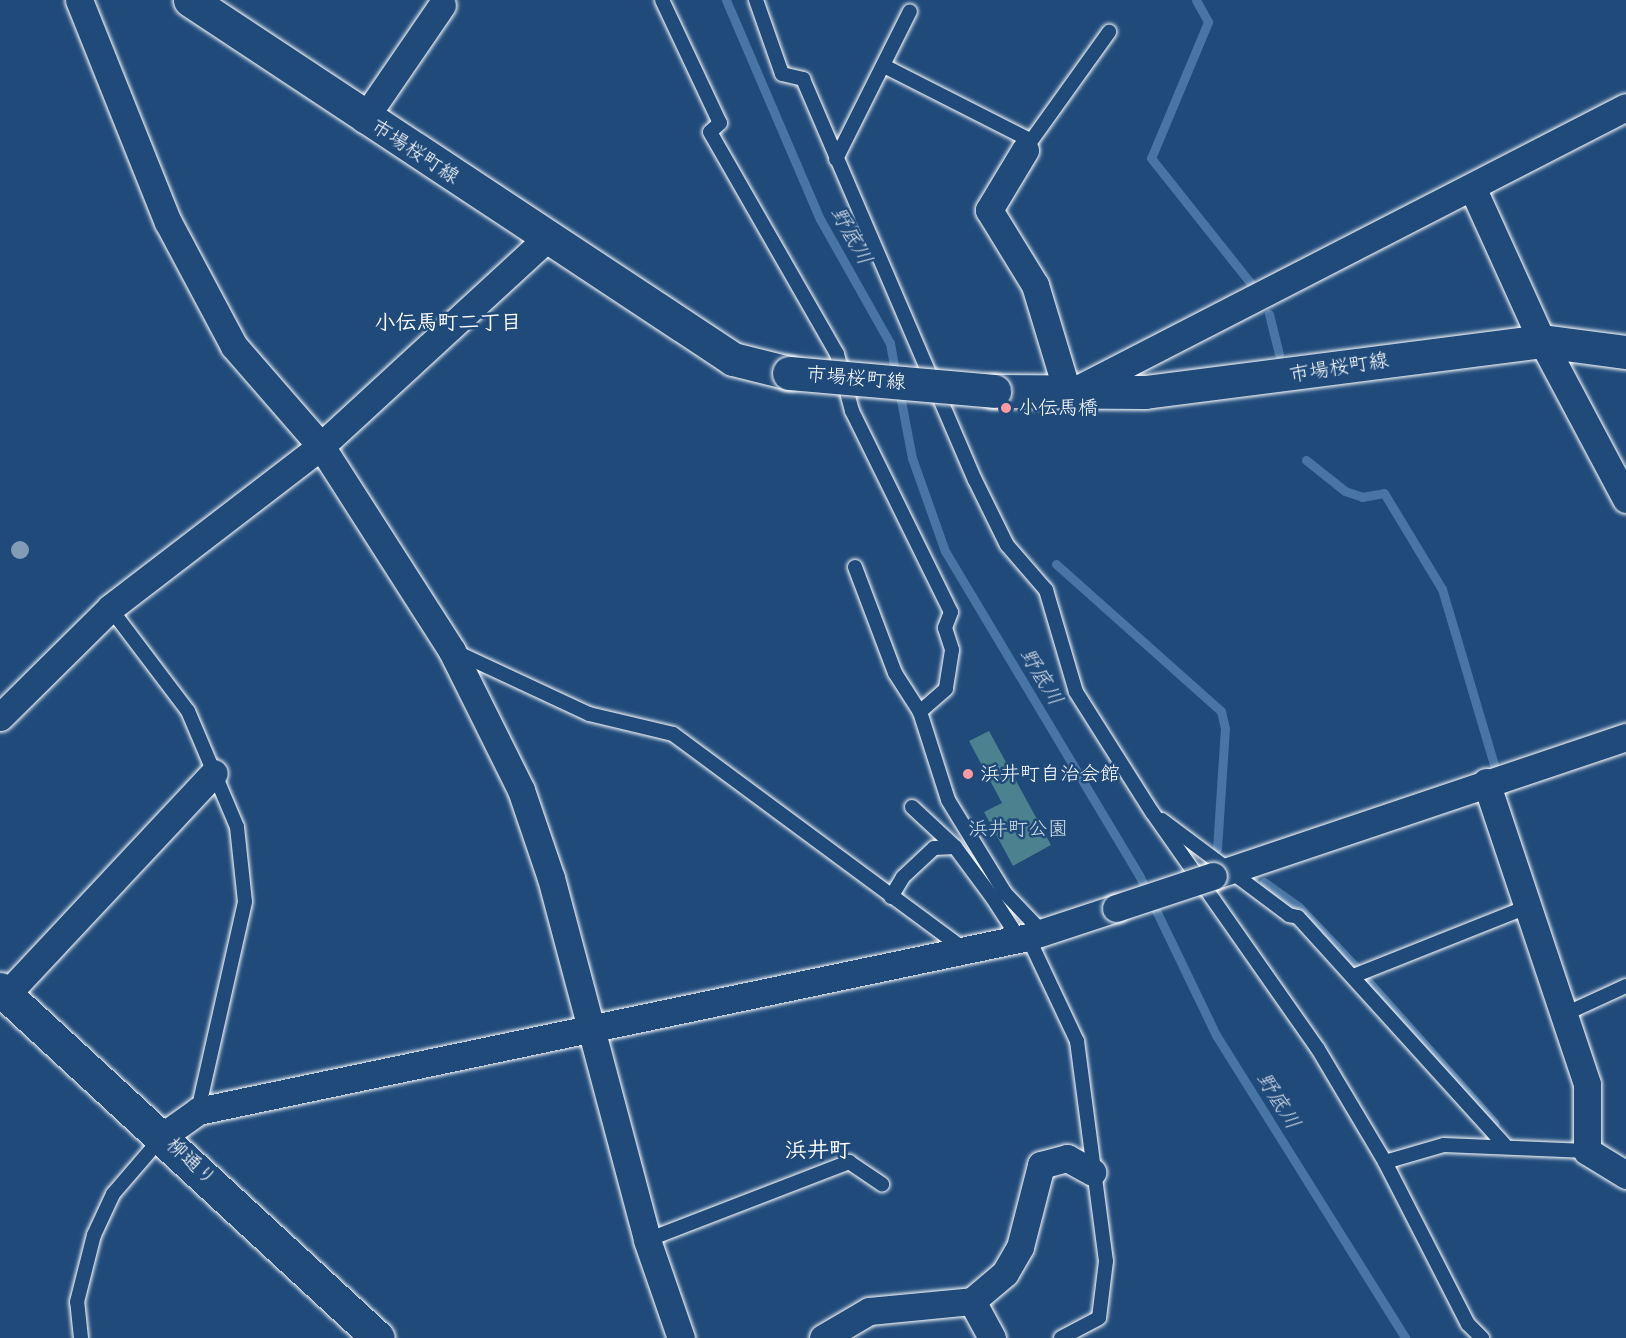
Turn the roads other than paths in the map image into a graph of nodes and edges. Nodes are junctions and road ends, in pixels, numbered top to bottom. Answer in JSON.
{"nodes":[{"id":1,"x":79,"y":0,"type":"edge"},
{"id":2,"x":190,"y":0,"type":"edge"},
{"id":3,"x":662,"y":0,"type":"edge"},
{"id":4,"x":756,"y":0,"type":"edge"},
{"id":5,"x":442,"y":5,"type":"dead end"},
{"id":6,"x":910,"y":11,"type":"dead end"},
{"id":7,"x":1109,"y":32,"type":"dead end"},
{"id":8,"x":884,"y":66,"type":"junction"},
{"id":9,"x":1626,"y":107,"type":"edge"},
{"id":10,"x":364,"y":118,"type":"junction"},
{"id":11,"x":1027,"y":145,"type":"junction"},
{"id":12,"x":836,"y":159,"type":"junction"},
{"id":13,"x":1472,"y":187,"type":"junction"},
{"id":14,"x":548,"y":237,"type":"junction"},
{"id":15,"x":1542,"y":340,"type":"junction"},
{"id":16,"x":1626,"y":351,"type":"edge"},
{"id":17,"x":1068,"y":394,"type":"junction"},
{"id":18,"x":321,"y":446,"type":"junction"},
{"id":19,"x":1626,"y":499,"type":"edge"},
{"id":20,"x":855,"y":567,"type":"dead end"},
{"id":21,"x":110,"y":608,"type":"junction"},
{"id":22,"x":452,"y":651,"type":"junction"},
{"id":23,"x":920,"y":712,"type":"junction"},
{"id":24,"x":0,"y":717,"type":"edge"},
{"id":25,"x":1626,"y":737,"type":"edge"},
{"id":26,"x":214,"y":773,"type":"junction"},
{"id":27,"x":1486,"y":782,"type":"junction"},
{"id":28,"x":912,"y":807,"type":"dead end"},
{"id":29,"x":1152,"y":812,"type":"junction"},
{"id":30,"x":955,"y":847,"type":"junction"},
{"id":31,"x":1221,"y":873,"type":"junction"},
{"id":32,"x":891,"y":897,"type":"junction"},
{"id":33,"x":1529,"y":906,"type":"junction"},
{"id":34,"x":1024,"y":938,"type":"junction"},
{"id":35,"x":966,"y":950,"type":"junction"},
{"id":36,"x":1356,"y":975,"type":"junction"},
{"id":37,"x":1626,"y":986,"type":"edge"},
{"id":38,"x":3,"y":992,"type":"edge"},
{"id":39,"x":1565,"y":1014,"type":"junction"},
{"id":40,"x":593,"y":1029,"type":"junction"},
{"id":41,"x":198,"y":1111,"type":"junction"},
{"id":42,"x":163,"y":1136,"type":"junction"},
{"id":43,"x":1504,"y":1144,"type":"junction"},
{"id":44,"x":1587,"y":1151,"type":"junction"},
{"id":45,"x":1385,"y":1162,"type":"junction"},
{"id":46,"x":1092,"y":1172,"type":"junction"},
{"id":47,"x":1626,"y":1175,"type":"edge"},
{"id":48,"x":882,"y":1184,"type":"dead end"},
{"id":49,"x":647,"y":1240,"type":"junction"},
{"id":50,"x":972,"y":1301,"type":"junction"},
{"id":51,"x":81,"y":1338,"type":"edge"},
{"id":52,"x":378,"y":1338,"type":"edge"},
{"id":53,"x":681,"y":1338,"type":"edge"},
{"id":54,"x":823,"y":1338,"type":"edge"},
{"id":55,"x":992,"y":1338,"type":"edge"},
{"id":56,"x":1061,"y":1338,"type":"edge"},
{"id":57,"x":1482,"y":1338,"type":"edge"}],
"edges":[{"from":1,"to":18,"type":"street"},
{"from":2,"to":10,"type":"main road","name":"市場桜町線"},
{"from":3,"to":23,"type":"lane"},
{"from":4,"to":12,"type":"lane"},
{"from":5,"to":10,"type":"street"},
{"from":6,"to":8,"type":"lane"},
{"from":7,"to":11,"type":"lane"},
{"from":8,"to":11,"type":"lane"},
{"from":8,"to":12,"type":"lane"},
{"from":9,"to":13,"type":"street"},
{"from":10,"to":14,"type":"main road","name":"市場桜町線"},
{"from":11,"to":17,"type":"street"},
{"from":12,"to":29,"type":"lane"},
{"from":13,"to":15,"type":"street"},
{"from":13,"to":17,"type":"street"},
{"from":14,"to":17,"type":"main road","name":"市場桜町線","bridge":true},
{"from":14,"to":18,"type":"street"},
{"from":15,"to":16,"type":"main road","name":"市場桜町線"},
{"from":15,"to":17,"type":"main road","name":"市場桜町線"},
{"from":15,"to":19,"type":"street"},
{"from":18,"to":21,"type":"street"},
{"from":18,"to":22,"type":"street"},
{"from":20,"to":23,"type":"lane"},
{"from":21,"to":24,"type":"street"},
{"from":21,"to":26,"type":"lane"},
{"from":22,"to":32,"type":"lane"},
{"from":22,"to":40,"type":"street"},
{"from":23,"to":34,"type":"lane"},
{"from":25,"to":27,"type":"street"},
{"from":26,"to":38,"type":"street"},
{"from":26,"to":41,"type":"lane"},
{"from":27,"to":31,"type":"street"},
{"from":27,"to":33,"type":"street"},
{"from":28,"to":30,"type":"lane"},
{"from":29,"to":31,"type":"lane"},
{"from":29,"to":45,"type":"lane"},
{"from":30,"to":32,"type":"lane"},
{"from":30,"to":34,"type":"lane"},
{"from":31,"to":34,"type":"street","bridge":true},
{"from":31,"to":36,"type":"lane"},
{"from":32,"to":35,"type":"lane"},
{"from":33,"to":36,"type":"lane"},
{"from":33,"to":39,"type":"street"},
{"from":34,"to":35,"type":"street"},
{"from":34,"to":46,"type":"lane"},
{"from":35,"to":40,"type":"street"},
{"from":36,"to":43,"type":"lane"},
{"from":37,"to":39,"type":"lane"},
{"from":38,"to":42,"type":"main road","name":"柳通り"},
{"from":39,"to":44,"type":"street"},
{"from":40,"to":41,"type":"street"},
{"from":40,"to":49,"type":"street"},
{"from":41,"to":42,"type":"street"},
{"from":42,"to":51,"type":"lane"},
{"from":42,"to":52,"type":"main road","name":"柳通り"},
{"from":43,"to":44,"type":"lane"},
{"from":43,"to":45,"type":"lane"},
{"from":44,"to":47,"type":"street"},
{"from":45,"to":57,"type":"lane"},
{"from":46,"to":50,"type":"street"},
{"from":46,"to":56,"type":"lane"},
{"from":48,"to":49,"type":"lane"},
{"from":49,"to":53,"type":"street"},
{"from":50,"to":54,"type":"street"},
{"from":50,"to":55,"type":"street"}]}
